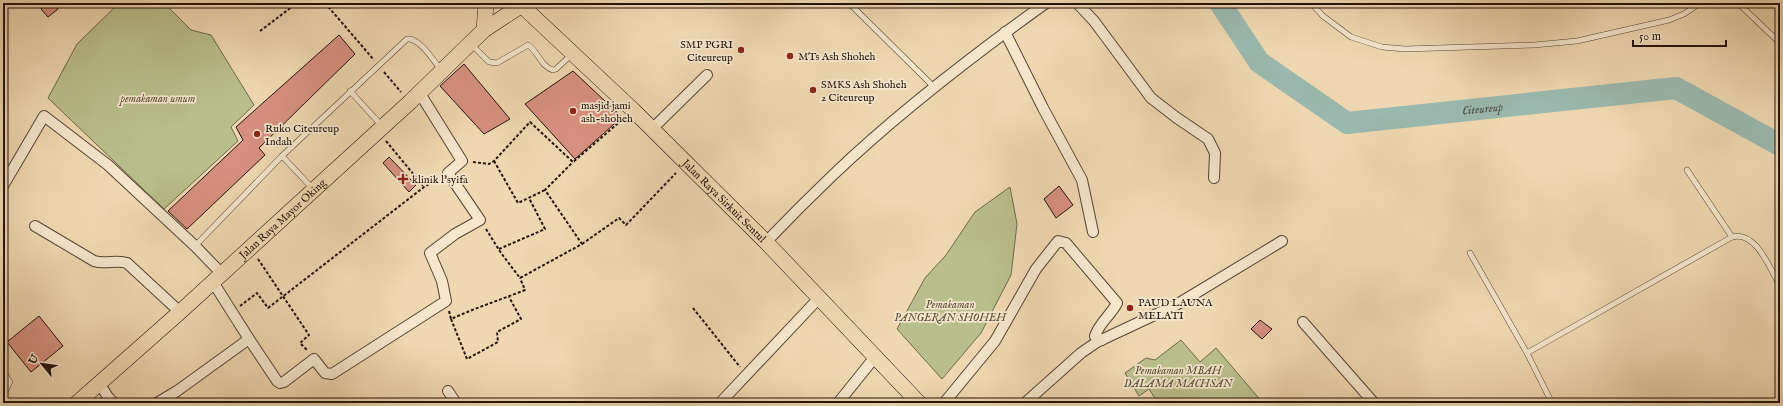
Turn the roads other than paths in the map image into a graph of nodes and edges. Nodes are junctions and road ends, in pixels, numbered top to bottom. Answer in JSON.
{"nodes":[{"id":1,"x":486,"y":3,"type":"edge"},
{"id":2,"x":849,"y":3,"type":"edge"},
{"id":3,"x":1046,"y":3,"type":"edge"},
{"id":4,"x":1077,"y":3,"type":"edge"},
{"id":5,"x":1311,"y":3,"type":"edge"},
{"id":6,"x":1700,"y":3,"type":"edge"},
{"id":7,"x":1738,"y":3,"type":"edge"},
{"id":8,"x":522,"y":4,"type":"edge"},
{"id":9,"x":484,"y":30,"type":"junction"},
{"id":10,"x":1005,"y":32,"type":"junction"},
{"id":11,"x":470,"y":43,"type":"junction"},
{"id":12,"x":1780,"y":43,"type":"edge"},
{"id":13,"x":573,"y":53,"type":"junction"},
{"id":14,"x":442,"y":71,"type":"junction"},
{"id":15,"x":707,"y":75,"type":"dead end"},
{"id":16,"x":934,"y":87,"type":"junction"},
{"id":17,"x":350,"y":91,"type":"junction"},
{"id":18,"x":415,"y":97,"type":"junction"},
{"id":19,"x":380,"y":129,"type":"junction"},
{"id":20,"x":652,"y":129,"type":"junction"},
{"id":21,"x":282,"y":156,"type":"junction"},
{"id":22,"x":1687,"y":170,"type":"dead end"},
{"id":23,"x":1214,"y":178,"type":"dead end"},
{"id":24,"x":3,"y":186,"type":"edge"},
{"id":25,"x":313,"y":190,"type":"junction"},
{"id":26,"x":35,"y":226,"type":"dead end"},
{"id":27,"x":1093,"y":232,"type":"dead end"},
{"id":28,"x":1732,"y":237,"type":"junction"},
{"id":29,"x":1282,"y":241,"type":"dead end"},
{"id":30,"x":766,"y":242,"type":"junction"},
{"id":31,"x":195,"y":246,"type":"junction"},
{"id":32,"x":1470,"y":253,"type":"dead end"},
{"id":33,"x":218,"y":278,"type":"junction"},
{"id":34,"x":1780,"y":286,"type":"edge"},
{"id":35,"x":819,"y":298,"type":"junction"},
{"id":36,"x":180,"y":312,"type":"junction"},
{"id":37,"x":1303,"y":322,"type":"dead end"},
{"id":38,"x":249,"y":340,"type":"junction"},
{"id":39,"x":1102,"y":340,"type":"junction"},
{"id":40,"x":1527,"y":353,"type":"junction"},
{"id":41,"x":875,"y":357,"type":"junction"},
{"id":42,"x":3,"y":371,"type":"edge"},
{"id":43,"x":100,"y":384,"type":"junction"},
{"id":44,"x":448,"y":391,"type":"dead end"},
{"id":45,"x":3,"y":396,"type":"edge"},
{"id":46,"x":77,"y":403,"type":"edge"},
{"id":47,"x":114,"y":403,"type":"edge"},
{"id":48,"x":157,"y":403,"type":"edge"},
{"id":49,"x":456,"y":403,"type":"edge"},
{"id":50,"x":720,"y":403,"type":"edge"},
{"id":51,"x":838,"y":403,"type":"edge"},
{"id":52,"x":919,"y":403,"type":"edge"},
{"id":53,"x":944,"y":403,"type":"edge"},
{"id":54,"x":1025,"y":403,"type":"edge"},
{"id":55,"x":1374,"y":403,"type":"edge"},
{"id":56,"x":1552,"y":403,"type":"edge"}],
"edges":[{"from":1,"to":9,"type":"main road"},
{"from":2,"to":16,"type":"lane"},
{"from":3,"to":10,"type":"street"},
{"from":4,"to":23,"type":"street"},
{"from":5,"to":6,"type":"lane"},
{"from":7,"to":12,"type":"lane"},
{"from":8,"to":9,"type":"main road","name":"Jalan Raya Mayor Oking"},
{"from":8,"to":13,"type":"main road","name":"Jalan Raya Sirkuit Sentul"},
{"from":9,"to":11,"type":"main road","name":"Jalan Raya Mayor Oking"},
{"from":10,"to":16,"type":"street"},
{"from":10,"to":27,"type":"street"},
{"from":11,"to":13,"type":"lane"},
{"from":11,"to":14,"type":"main road","name":"Jalan Raya Mayor Oking"},
{"from":13,"to":20,"type":"main road","name":"Jalan Raya Sirkuit Sentul"},
{"from":14,"to":17,"type":"lane"},
{"from":14,"to":18,"type":"main road","name":"Jalan Raya Mayor Oking"},
{"from":15,"to":20,"type":"street"},
{"from":16,"to":30,"type":"street"},
{"from":17,"to":19,"type":"lane"},
{"from":17,"to":21,"type":"lane"},
{"from":18,"to":19,"type":"main road","name":"Jalan Raya Mayor Oking"},
{"from":18,"to":38,"type":"street"},
{"from":19,"to":25,"type":"main road","name":"Jalan Raya Mayor Oking"},
{"from":20,"to":30,"type":"main road","name":"Jalan Raya Sirkuit Sentul"},
{"from":21,"to":25,"type":"lane"},
{"from":21,"to":31,"type":"lane"},
{"from":22,"to":28,"type":"lane"},
{"from":24,"to":31,"type":"street"},
{"from":25,"to":33,"type":"main road","name":"Jalan Raya Mayor Oking"},
{"from":26,"to":36,"type":"street"},
{"from":28,"to":34,"type":"lane"},
{"from":28,"to":40,"type":"lane"},
{"from":29,"to":39,"type":"street"},
{"from":30,"to":35,"type":"main road","name":"Jalan Raya Sirkuit Sentul"},
{"from":31,"to":33,"type":"street"},
{"from":32,"to":40,"type":"lane"},
{"from":33,"to":36,"type":"main road","name":"Jalan Raya Mayor Oking"},
{"from":33,"to":38,"type":"street"},
{"from":35,"to":41,"type":"main road","name":"Jalan Raya Sirkuit Sentul"},
{"from":35,"to":50,"type":"street"},
{"from":36,"to":43,"type":"main road","name":"Jalan Raya Mayor Oking"},
{"from":37,"to":55,"type":"street"},
{"from":38,"to":48,"type":"street"},
{"from":39,"to":53,"type":"street"},
{"from":39,"to":54,"type":"street"},
{"from":40,"to":56,"type":"lane"},
{"from":41,"to":51,"type":"street"},
{"from":41,"to":52,"type":"main road","name":"Jalan Raya Sirkuit Sentul"},
{"from":42,"to":45,"type":"lane"},
{"from":43,"to":46,"type":"main road","name":"Jalan Raya Mayor Oking"},
{"from":43,"to":47,"type":"street"},
{"from":44,"to":49,"type":"street"}]}
